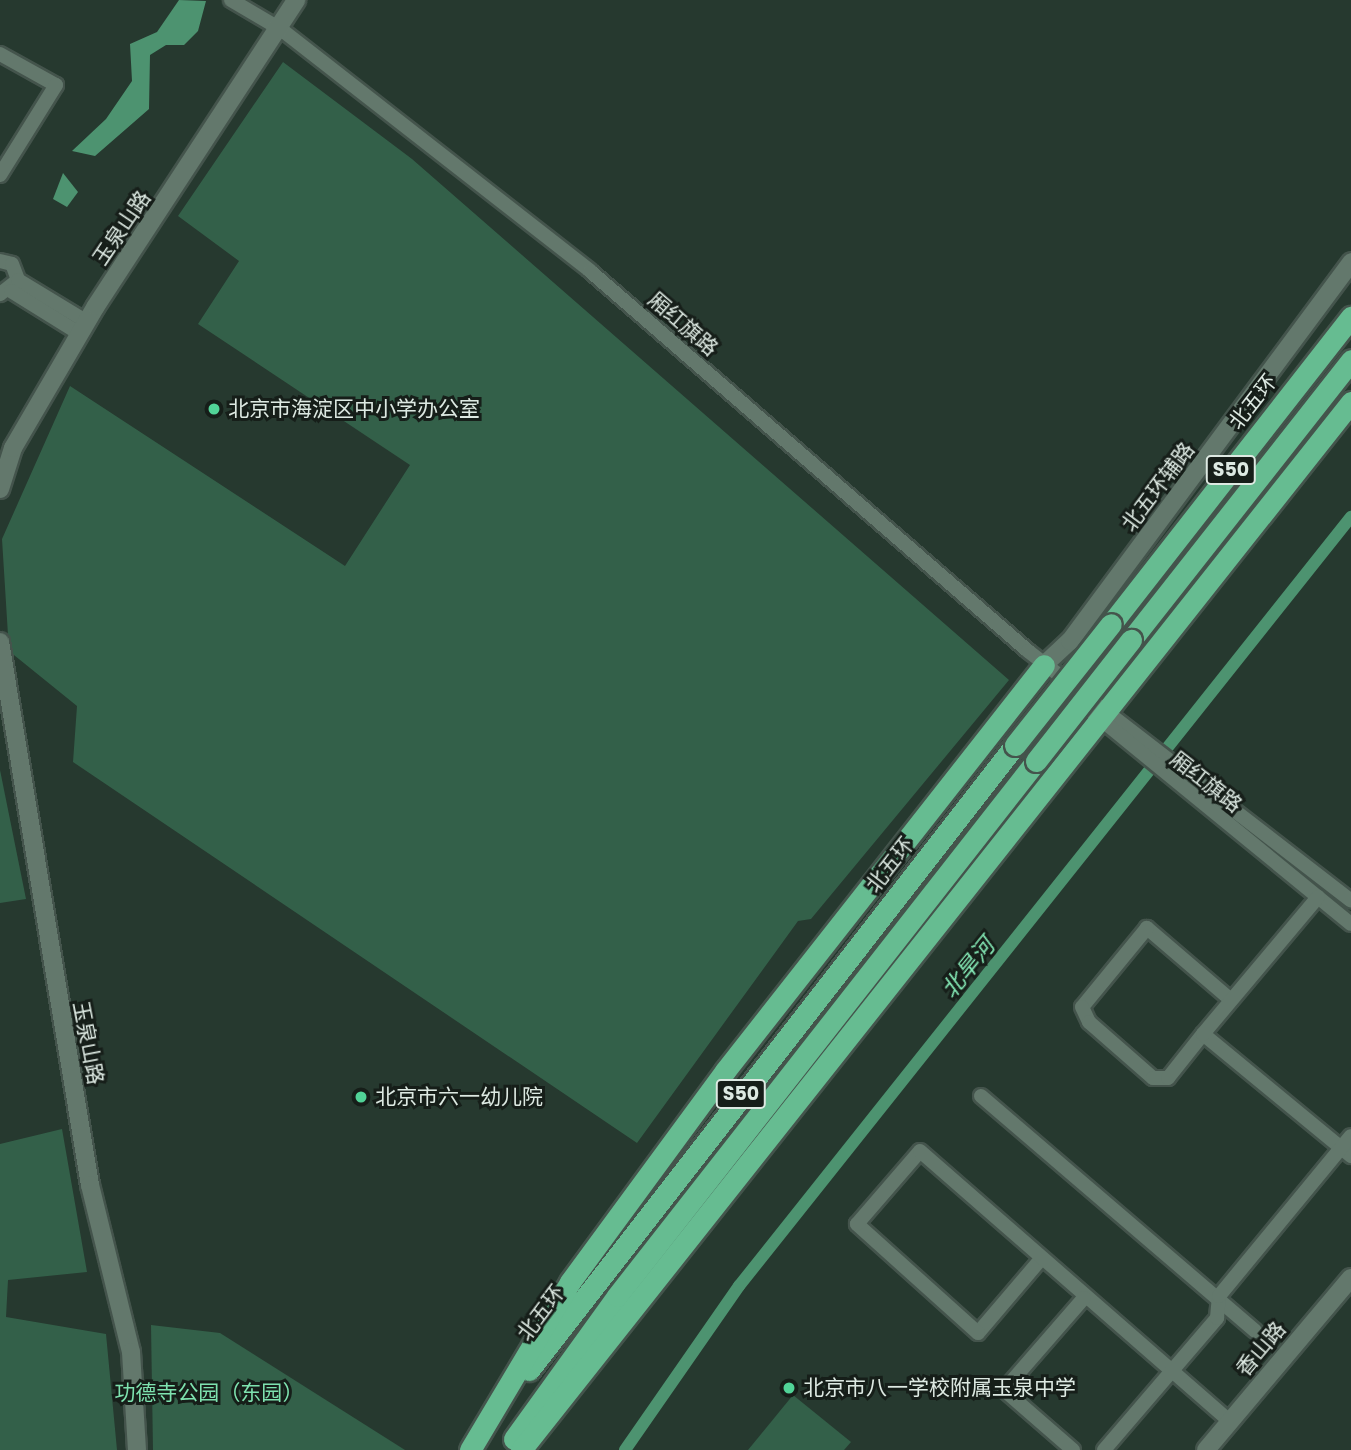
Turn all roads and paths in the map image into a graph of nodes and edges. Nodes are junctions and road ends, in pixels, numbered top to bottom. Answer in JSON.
{"nodes":[{"id":1,"x":231,"y":0,"type":"edge"},
{"id":2,"x":296,"y":0,"type":"edge"},
{"id":3,"x":282,"y":30,"type":"junction"},
{"id":4,"x":0,"y":54,"type":"edge"},
{"id":5,"x":0,"y":175,"type":"edge"},
{"id":6,"x":0,"y":261,"type":"edge"},
{"id":7,"x":1351,"y":262,"type":"edge"},
{"id":8,"x":10,"y":289,"type":"edge"},
{"id":9,"x":1351,"y":317,"type":"edge"},
{"id":10,"x":83,"y":328,"type":"junction"},
{"id":11,"x":1351,"y":360,"type":"edge"},
{"id":12,"x":1351,"y":402,"type":"edge"},
{"id":13,"x":0,"y":489,"type":"edge"},
{"id":14,"x":0,"y":642,"type":"edge"},
{"id":15,"x":1044,"y":665,"type":"junction"},
{"id":16,"x":1105,"y":718,"type":"junction"},
{"id":17,"x":1318,"y":897,"type":"junction"},
{"id":18,"x":1351,"y":901,"type":"edge"},
{"id":19,"x":1351,"y":924,"type":"edge"},
{"id":20,"x":1231,"y":1000,"type":"junction"},
{"id":21,"x":1203,"y":1034,"type":"junction"},
{"id":22,"x":981,"y":1096,"type":"dead end"},
{"id":23,"x":1348,"y":1147,"type":"edge"},
{"id":24,"x":1041,"y":1259,"type":"junction"},
{"id":25,"x":1351,"y":1278,"type":"edge"},
{"id":26,"x":1219,"y":1296,"type":"junction"},
{"id":27,"x":1084,"y":1298,"type":"junction"},
{"id":28,"x":1255,"y":1331,"type":"dead end"},
{"id":29,"x":1172,"y":1372,"type":"junction"},
{"id":30,"x":1230,"y":1421,"type":"junction"},
{"id":31,"x":137,"y":1450,"type":"edge"},
{"id":32,"x":470,"y":1450,"type":"edge"},
{"id":33,"x":477,"y":1450,"type":"edge"},
{"id":34,"x":508,"y":1450,"type":"edge"},
{"id":35,"x":521,"y":1450,"type":"edge"},
{"id":36,"x":1073,"y":1450,"type":"edge"},
{"id":37,"x":1104,"y":1450,"type":"edge"},
{"id":38,"x":1206,"y":1450,"type":"edge"}],
"edges":[{"from":1,"to":3,"type":"street","name":"厢红旗路"},
{"from":2,"to":3,"type":"street","name":"玉泉山路"},
{"from":3,"to":10,"type":"street","name":"玉泉山路"},
{"from":3,"to":15,"type":"street","name":"厢红旗路"},
{"from":4,"to":5,"type":"street"},
{"from":6,"to":8,"type":"street"},
{"from":7,"to":15,"type":"street","name":"北五环辅路"},
{"from":8,"to":10,"type":"street"},
{"from":9,"to":33,"type":"highway","name":"北五环","number":"S50","bridge":true},
{"from":10,"to":13,"type":"street","name":"玉泉山路"},
{"from":11,"to":34,"type":"highway","number":"S50","bridge":true},
{"from":12,"to":16,"type":"highway"},
{"from":14,"to":31,"type":"street","name":"玉泉山路"},
{"from":15,"to":16,"type":"street","name":"厢红旗路"},
{"from":15,"to":32,"type":"highway"},
{"from":16,"to":17,"type":"street","name":"厢红旗路"},
{"from":16,"to":18,"type":"street","name":"厢红旗路"},
{"from":16,"to":35,"type":"highway"},
{"from":17,"to":19,"type":"street","name":"厢红旗路"},
{"from":17,"to":20,"type":"street"},
{"from":20,"to":21,"type":"street"},
{"from":20,"to":21,"type":"street"},
{"from":21,"to":23,"type":"street"},
{"from":22,"to":26,"type":"street"},
{"from":23,"to":26,"type":"street"},
{"from":24,"to":24,"type":"street"},
{"from":24,"to":27,"type":"street"},
{"from":25,"to":30,"type":"street","name":"香山路"},
{"from":26,"to":28,"type":"street"},
{"from":26,"to":29,"type":"street"},
{"from":27,"to":29,"type":"street"},
{"from":27,"to":36,"type":"street"},
{"from":29,"to":30,"type":"street"},
{"from":29,"to":37,"type":"street"},
{"from":30,"to":38,"type":"street","name":"香山路"}]}
